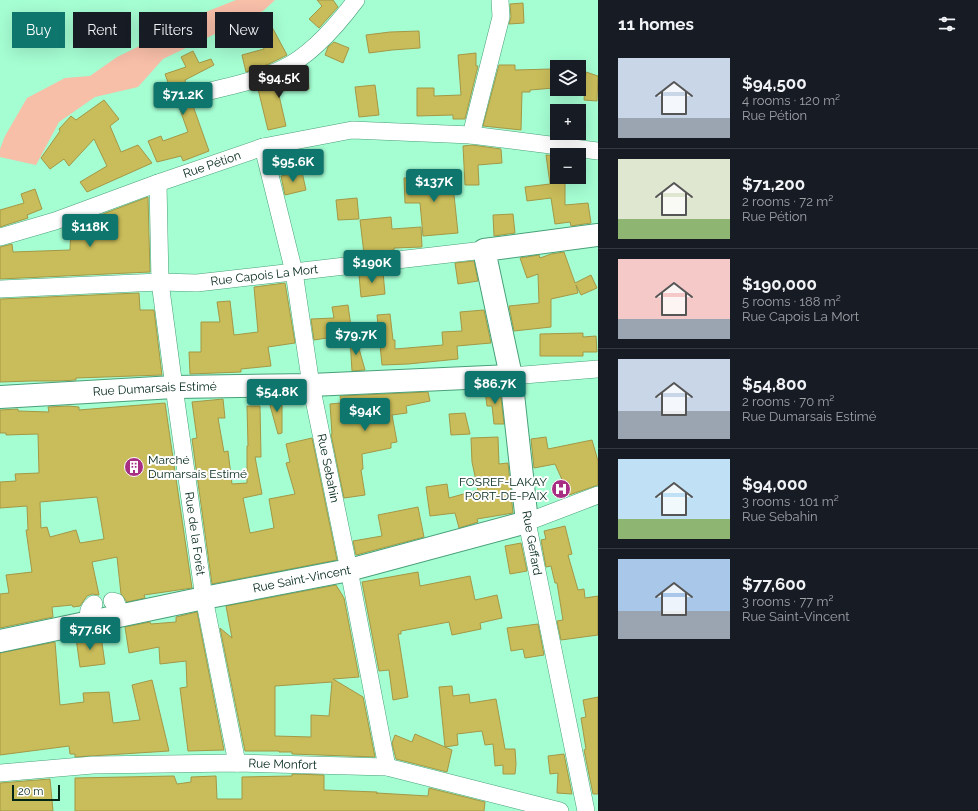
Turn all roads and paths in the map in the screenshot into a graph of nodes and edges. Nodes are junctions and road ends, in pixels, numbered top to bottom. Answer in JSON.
{"nodes":[{"id":1,"x":356,"y":0,"type":"edge"},
{"id":2,"x":500,"y":0,"type":"edge"},
{"id":3,"x":203,"y":93,"type":"dead end"},
{"id":4,"x":471,"y":135,"type":"junction"},
{"id":5,"x":263,"y":147,"type":"junction"},
{"id":6,"x":598,"y":151,"type":"edge"},
{"id":7,"x":158,"y":183,"type":"junction"},
{"id":8,"x":598,"y":235,"type":"edge"},
{"id":9,"x":0,"y":237,"type":"edge"},
{"id":10,"x":484,"y":250,"type":"junction"},
{"id":11,"x":294,"y":272,"type":"junction"},
{"id":12,"x":160,"y":282,"type":"junction"},
{"id":13,"x":0,"y":289,"type":"edge"},
{"id":14,"x":598,"y":369,"type":"edge"},
{"id":15,"x":511,"y":376,"type":"junction"},
{"id":16,"x":311,"y":385,"type":"junction"},
{"id":17,"x":174,"y":387,"type":"junction"},
{"id":18,"x":0,"y":397,"type":"edge"},
{"id":19,"x":598,"y":495,"type":"edge"},
{"id":20,"x":527,"y":522,"type":"junction"},
{"id":21,"x":349,"y":570,"type":"junction"},
{"id":22,"x":204,"y":598,"type":"junction"},
{"id":23,"x":0,"y":641,"type":"edge"},
{"id":24,"x":237,"y":763,"type":"junction"},
{"id":25,"x":387,"y":767,"type":"junction"},
{"id":26,"x":0,"y":773,"type":"edge"},
{"id":27,"x":560,"y":811,"type":"edge"},
{"id":28,"x":586,"y":811,"type":"edge"}],
"edges":[{"from":1,"to":3,"type":"street"},
{"from":2,"to":4,"type":"street"},
{"from":4,"to":5,"type":"street","name":"Rue Pétion"},
{"from":4,"to":6,"type":"street","name":"Rue Pétion"},
{"from":5,"to":7,"type":"street","name":"Rue Pétion"},
{"from":5,"to":11,"type":"street","name":"Rue Sebahin"},
{"from":7,"to":9,"type":"street","name":"Rue Pétion"},
{"from":7,"to":12,"type":"street","name":"Rue de la Forêt"},
{"from":8,"to":10,"type":"main road","name":"Rue Capois La Mort"},
{"from":10,"to":11,"type":"street","name":"Rue Capois La Mort"},
{"from":10,"to":15,"type":"main road","name":"Rue Geffard"},
{"from":11,"to":12,"type":"street","name":"Rue Capois La Mort"},
{"from":11,"to":16,"type":"street","name":"Rue Sebahin"},
{"from":12,"to":13,"type":"street","name":"Rue Capois La Mort"},
{"from":12,"to":17,"type":"street","name":"Rue de la Forêt"},
{"from":14,"to":15,"type":"street","name":"Rue Dumarsais Estimé"},
{"from":15,"to":16,"type":"main road","name":"Rue Dumarsais Estimé"},
{"from":15,"to":20,"type":"main road","name":"Rue Geffard"},
{"from":16,"to":17,"type":"main road","name":"Rue Dumarsais Estimé"},
{"from":16,"to":21,"type":"street","name":"Rue Sebahin"},
{"from":17,"to":18,"type":"main road","name":"Rue Dumarsais Estimé"},
{"from":17,"to":22,"type":"street","name":"Rue de la Forêt"},
{"from":19,"to":20,"type":"street","name":"Rue Saint-Vincent"},
{"from":20,"to":21,"type":"main road","name":"Rue Saint-Vincent"},
{"from":20,"to":28,"type":"street","name":"Rue Geffard"},
{"from":21,"to":22,"type":"main road","name":"Rue Saint-Vincent"},
{"from":21,"to":25,"type":"street","name":"Rue Sebahin"},
{"from":22,"to":23,"type":"main road","name":"Rue Saint-Vincent"},
{"from":22,"to":24,"type":"street","name":"Rue de la Forêt"},
{"from":24,"to":25,"type":"street","name":"Rue Monfort"},
{"from":24,"to":26,"type":"street","name":"Rue Monfort"},
{"from":25,"to":27,"type":"street","name":"Rue Monfort"}]}
